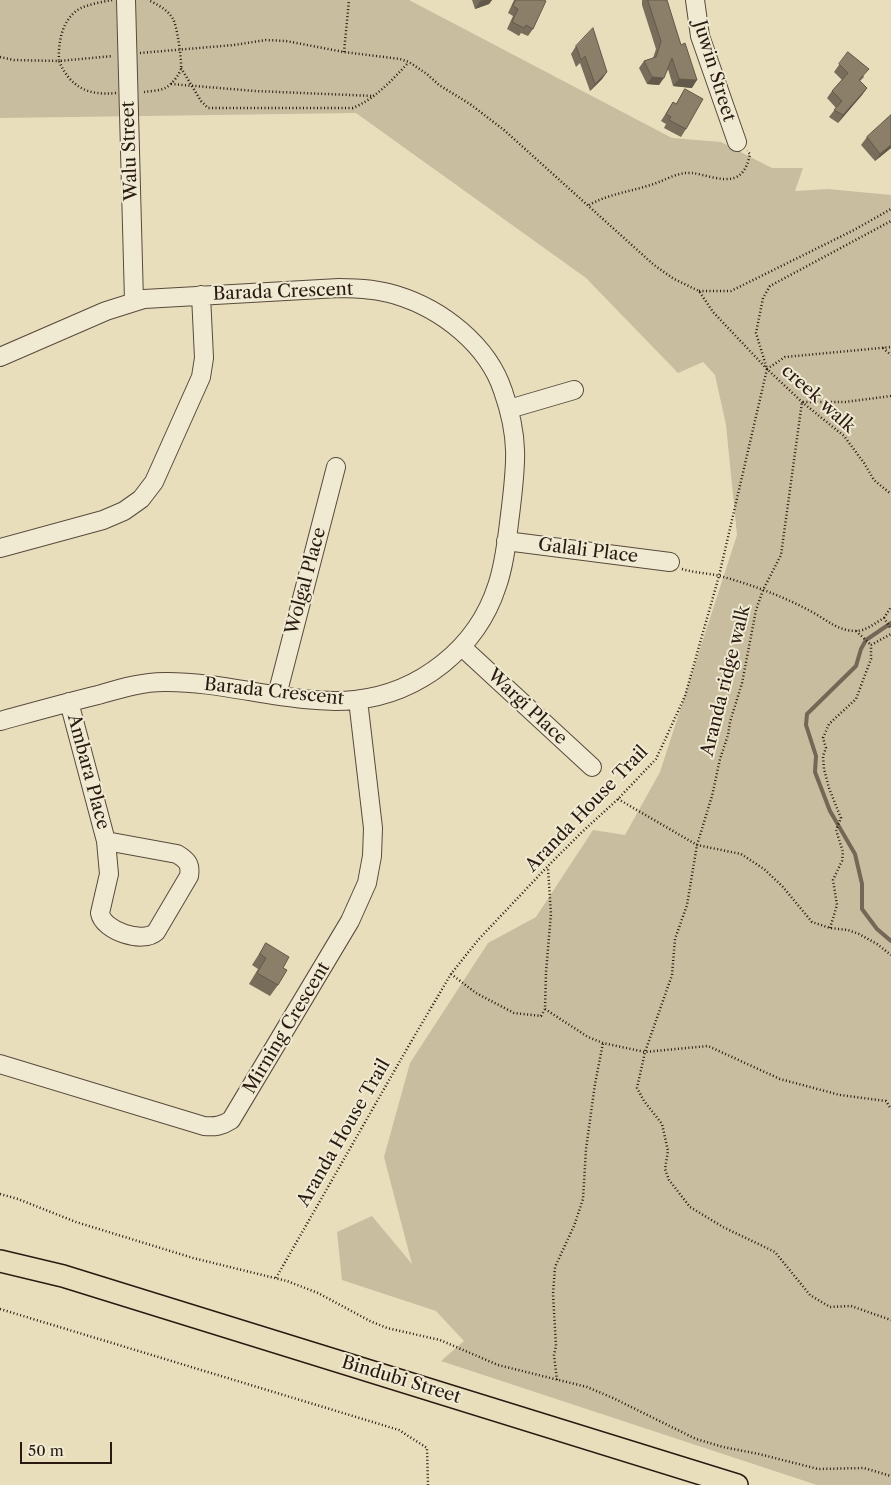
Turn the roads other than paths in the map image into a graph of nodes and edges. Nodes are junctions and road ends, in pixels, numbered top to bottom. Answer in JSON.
{"nodes":[{"id":1,"x":126,"y":0,"type":"edge"},
{"id":2,"x":695,"y":0,"type":"edge"},
{"id":3,"x":737,"y":142,"type":"dead end"},
{"id":4,"x":202,"y":295,"type":"junction"},
{"id":5,"x":134,"y":301,"type":"junction"},
{"id":6,"x":0,"y":357,"type":"edge"},
{"id":7,"x":574,"y":390,"type":"dead end"},
{"id":8,"x":509,"y":409,"type":"junction"},
{"id":9,"x":336,"y":467,"type":"dead end"},
{"id":10,"x":506,"y":540,"type":"junction"},
{"id":11,"x":0,"y":548,"type":"edge"},
{"id":12,"x":670,"y":562,"type":"road end"},
{"id":13,"x":462,"y":647,"type":"junction"},
{"id":14,"x":277,"y":695,"type":"junction"},
{"id":15,"x":358,"y":700,"type":"junction"},
{"id":16,"x":69,"y":702,"type":"junction"},
{"id":17,"x":0,"y":721,"type":"edge"},
{"id":18,"x":592,"y":767,"type":"dead end"},
{"id":19,"x":106,"y":841,"type":"junction"},
{"id":20,"x":0,"y":1064,"type":"edge"},
{"id":21,"x":0,"y":1252,"type":"edge"},
{"id":22,"x":0,"y":1261,"type":"edge"},
{"id":23,"x":63,"y":1276,"type":"junction"},
{"id":24,"x":738,"y":1485,"type":"edge"}],
"edges":[{"from":1,"to":5,"type":"street","name":"Walu Street"},
{"from":2,"to":3,"type":"street","name":"Juwin Street"},
{"from":4,"to":5,"type":"street","name":"Barada Crescent"},
{"from":4,"to":8,"type":"street","name":"Barada Crescent"},
{"from":4,"to":11,"type":"street"},
{"from":5,"to":6,"type":"street","name":"Barada Crescent"},
{"from":7,"to":8,"type":"street"},
{"from":8,"to":10,"type":"street","name":"Barada Crescent"},
{"from":9,"to":14,"type":"street","name":"Wolgal Place"},
{"from":10,"to":12,"type":"street","name":"Galali Place"},
{"from":10,"to":13,"type":"street","name":"Barada Crescent"},
{"from":13,"to":15,"type":"street","name":"Barada Crescent"},
{"from":13,"to":18,"type":"street","name":"Wargi Place"},
{"from":14,"to":15,"type":"street","name":"Barada Crescent"},
{"from":14,"to":16,"type":"street","name":"Barada Crescent"},
{"from":15,"to":20,"type":"street","name":"Mirning Crescent"},
{"from":16,"to":17,"type":"street","name":"Barada Crescent"},
{"from":16,"to":19,"type":"street","name":"Ambara Place"},
{"from":19,"to":19,"type":"street","name":"Ambara Place"},
{"from":21,"to":23,"type":"main road","name":"Bindubi Street"},
{"from":22,"to":23,"type":"main road","name":"Bindubi Street"},
{"from":23,"to":24,"type":"main road","name":"Bindubi Street"}]}
